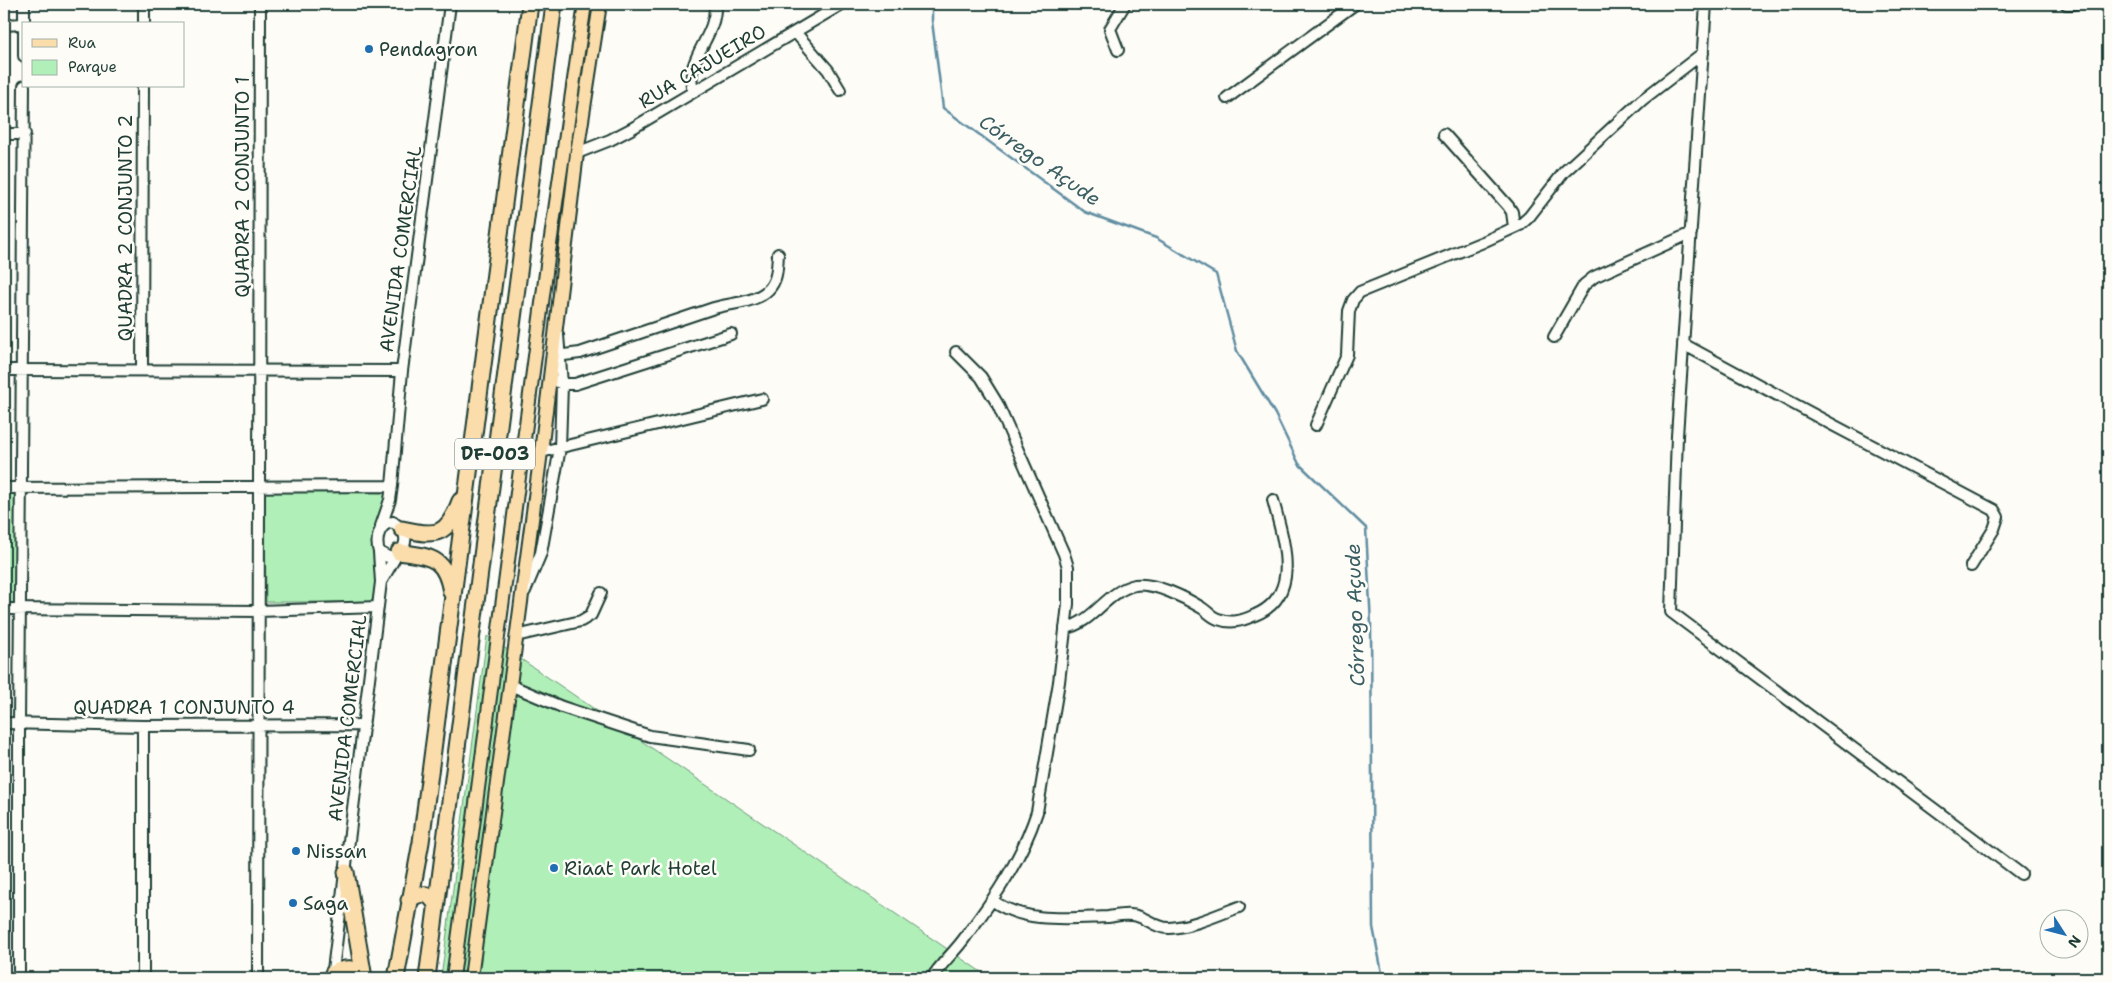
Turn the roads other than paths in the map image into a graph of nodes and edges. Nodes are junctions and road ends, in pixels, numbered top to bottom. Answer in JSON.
{"nodes":[{"id":1,"x":24,"y":4,"type":"edge"},
{"id":2,"x":144,"y":4,"type":"edge"},
{"id":3,"x":260,"y":4,"type":"edge"},
{"id":4,"x":450,"y":4,"type":"edge"},
{"id":5,"x":530,"y":4,"type":"edge"},
{"id":6,"x":554,"y":4,"type":"edge"},
{"id":7,"x":585,"y":4,"type":"edge"},
{"id":8,"x":600,"y":4,"type":"edge"},
{"id":9,"x":715,"y":4,"type":"edge"},
{"id":10,"x":842,"y":4,"type":"edge"},
{"id":11,"x":1125,"y":4,"type":"edge"},
{"id":12,"x":1355,"y":4,"type":"edge"},
{"id":13,"x":1706,"y":4,"type":"edge"},
{"id":14,"x":2066,"y":4,"type":"edge"},
{"id":15,"x":2074,"y":4,"type":"edge"},
{"id":16,"x":23,"y":22,"type":"edge"},
{"id":17,"x":144,"y":22,"type":"edge"},
{"id":18,"x":4,"y":24,"type":"edge"},
{"id":19,"x":22,"y":24,"type":"edge"},
{"id":20,"x":795,"y":32,"type":"junction"},
{"id":21,"x":1118,"y":50,"type":"dead end"},
{"id":22,"x":1703,"y":53,"type":"junction"},
{"id":23,"x":24,"y":88,"type":"edge"},
{"id":24,"x":143,"y":88,"type":"edge"},
{"id":25,"x":840,"y":90,"type":"dead end"},
{"id":26,"x":693,"y":92,"type":"junction"},
{"id":27,"x":1227,"y":98,"type":"dead end"},
{"id":28,"x":4,"y":134,"type":"edge"},
{"id":29,"x":25,"y":134,"type":"junction"},
{"id":30,"x":1444,"y":134,"type":"dead end"},
{"id":31,"x":577,"y":153,"type":"junction"},
{"id":32,"x":1514,"y":227,"type":"junction"},
{"id":33,"x":1691,"y":232,"type":"junction"},
{"id":34,"x":778,"y":254,"type":"dead end"},
{"id":35,"x":731,"y":334,"type":"dead end"},
{"id":36,"x":1554,"y":337,"type":"dead end"},
{"id":37,"x":1683,"y":344,"type":"junction"},
{"id":38,"x":956,"y":352,"type":"dead end"},
{"id":39,"x":556,"y":356,"type":"junction"},
{"id":40,"x":4,"y":370,"type":"edge"},
{"id":41,"x":22,"y":370,"type":"junction"},
{"id":42,"x":142,"y":370,"type":"junction"},
{"id":43,"x":259,"y":370,"type":"junction"},
{"id":44,"x":402,"y":371,"type":"junction"},
{"id":45,"x":549,"y":378,"type":"junction"},
{"id":46,"x":562,"y":384,"type":"junction"},
{"id":47,"x":762,"y":398,"type":"dead end"},
{"id":48,"x":1316,"y":425,"type":"dead end"},
{"id":49,"x":560,"y":448,"type":"junction"},
{"id":50,"x":541,"y":452,"type":"junction"},
{"id":51,"x":468,"y":480,"type":"junction"},
{"id":52,"x":392,"y":486,"type":"junction"},
{"id":53,"x":22,"y":487,"type":"junction"},
{"id":54,"x":259,"y":487,"type":"junction"},
{"id":55,"x":4,"y":488,"type":"edge"},
{"id":56,"x":390,"y":500,"type":"junction"},
{"id":57,"x":1273,"y":500,"type":"dead end"},
{"id":58,"x":381,"y":526,"type":"junction"},
{"id":59,"x":400,"y":526,"type":"junction"},
{"id":60,"x":379,"y":552,"type":"junction"},
{"id":61,"x":398,"y":554,"type":"junction"},
{"id":62,"x":1971,"y":566,"type":"dead end"},
{"id":63,"x":381,"y":582,"type":"junction"},
{"id":64,"x":601,"y":593,"type":"dead end"},
{"id":65,"x":452,"y":600,"type":"junction"},
{"id":66,"x":521,"y":601,"type":"junction"},
{"id":67,"x":378,"y":607,"type":"junction"},
{"id":68,"x":4,"y":609,"type":"edge"},
{"id":69,"x":20,"y":609,"type":"junction"},
{"id":70,"x":259,"y":611,"type":"junction"},
{"id":71,"x":1065,"y":628,"type":"junction"},
{"id":72,"x":516,"y":636,"type":"junction"},
{"id":73,"x":510,"y":685,"type":"junction"},
{"id":74,"x":4,"y":723,"type":"edge"},
{"id":75,"x":19,"y":723,"type":"junction"},
{"id":76,"x":364,"y":725,"type":"junction"},
{"id":77,"x":143,"y":726,"type":"junction"},
{"id":78,"x":258,"y":726,"type":"junction"},
{"id":79,"x":749,"y":750,"type":"dead end"},
{"id":80,"x":346,"y":872,"type":"junction"},
{"id":81,"x":2021,"y":874,"type":"dead end"},
{"id":82,"x":409,"y":900,"type":"junction"},
{"id":83,"x":992,"y":900,"type":"junction"},
{"id":84,"x":436,"y":905,"type":"junction"},
{"id":85,"x":1239,"y":907,"type":"dead end"},
{"id":86,"x":333,"y":976,"type":"edge"},
{"id":87,"x":19,"y":978,"type":"edge"},
{"id":88,"x":142,"y":978,"type":"edge"},
{"id":89,"x":258,"y":978,"type":"edge"},
{"id":90,"x":364,"y":978,"type":"edge"},
{"id":91,"x":396,"y":978,"type":"edge"},
{"id":92,"x":427,"y":978,"type":"edge"},
{"id":93,"x":454,"y":978,"type":"edge"},
{"id":94,"x":471,"y":978,"type":"edge"},
{"id":95,"x":932,"y":978,"type":"edge"}],
"edges":[{"from":1,"to":16,"type":"street"},
{"from":2,"to":17,"type":"street"},
{"from":3,"to":43,"type":"street","name":"QUADRA 2 CONJUNTO 1"},
{"from":4,"to":44,"type":"street","name":"AVENIDA COMERCIAL"},
{"from":5,"to":51,"type":"highway","number":"DF-003"},
{"from":6,"to":84,"type":"highway","number":"DF-003"},
{"from":7,"to":93,"type":"main road"},
{"from":8,"to":31,"type":"main road"},
{"from":9,"to":26,"type":"street"},
{"from":10,"to":20,"type":"street","name":"RUA CAJUEIRO"},
{"from":11,"to":21,"type":"street"},
{"from":12,"to":27,"type":"street"},
{"from":13,"to":22,"type":"street"},
{"from":14,"to":15,"type":"street"},
{"from":18,"to":19,"type":"street"},
{"from":20,"to":25,"type":"street"},
{"from":20,"to":26,"type":"street","name":"RUA CAJUEIRO"},
{"from":22,"to":32,"type":"street"},
{"from":22,"to":33,"type":"street"},
{"from":23,"to":29,"type":"street"},
{"from":24,"to":42,"type":"street","name":"QUADRA 2 CONJUNTO 2"},
{"from":26,"to":31,"type":"street","name":"RUA CAJUEIRO"},
{"from":28,"to":29,"type":"street"},
{"from":29,"to":41,"type":"street"},
{"from":30,"to":32,"type":"street"},
{"from":31,"to":39,"type":"main road"},
{"from":32,"to":48,"type":"street"},
{"from":33,"to":36,"type":"street"},
{"from":33,"to":37,"type":"street"},
{"from":34,"to":39,"type":"street"},
{"from":35,"to":46,"type":"street"},
{"from":37,"to":62,"type":"street"},
{"from":37,"to":81,"type":"street"},
{"from":38,"to":71,"type":"street"},
{"from":39,"to":45,"type":"main road"},
{"from":39,"to":46,"type":"street"},
{"from":40,"to":41,"type":"street"},
{"from":41,"to":42,"type":"street"},
{"from":41,"to":53,"type":"street"},
{"from":42,"to":43,"type":"street"},
{"from":43,"to":44,"type":"street"},
{"from":43,"to":54,"type":"street","name":"QUADRA 2 CONJUNTO 1"},
{"from":44,"to":52,"type":"street","name":"AVENIDA COMERCIAL"},
{"from":45,"to":46,"type":"street"},
{"from":45,"to":50,"type":"main road"},
{"from":46,"to":49,"type":"street"},
{"from":47,"to":49,"type":"street"},
{"from":49,"to":50,"type":"street"},
{"from":49,"to":66,"type":"street"},
{"from":50,"to":66,"type":"main road"},
{"from":51,"to":59,"type":"highway"},
{"from":51,"to":65,"type":"highway","number":"DF-003"},
{"from":52,"to":54,"type":"street"},
{"from":52,"to":56,"type":"street","name":"AVENIDA COMERCIAL"},
{"from":53,"to":54,"type":"street"},
{"from":53,"to":55,"type":"street"},
{"from":53,"to":69,"type":"street"},
{"from":54,"to":70,"type":"street","name":"QUADRA 2 CONJUNTO 1"},
{"from":56,"to":58,"type":"street","name":"AVENIDA COMERCIAL"},
{"from":56,"to":59,"type":"street","name":"AVENIDA COMERCIAL"},
{"from":57,"to":71,"type":"street"},
{"from":58,"to":59,"type":"street"},
{"from":58,"to":60,"type":"street"},
{"from":59,"to":61,"type":"street"},
{"from":60,"to":61,"type":"street"},
{"from":60,"to":63,"type":"street","name":"AVENIDA COMERCIAL"},
{"from":61,"to":63,"type":"street","name":"AVENIDA COMERCIAL"},
{"from":61,"to":65,"type":"highway"},
{"from":63,"to":67,"type":"street","name":"AVENIDA COMERCIAL"},
{"from":64,"to":72,"type":"street"},
{"from":65,"to":82,"type":"highway","number":"DF-003"},
{"from":66,"to":72,"type":"main road"},
{"from":67,"to":70,"type":"street"},
{"from":67,"to":76,"type":"street","name":"AVENIDA COMERCIAL"},
{"from":68,"to":69,"type":"street"},
{"from":69,"to":70,"type":"street"},
{"from":69,"to":75,"type":"street"},
{"from":70,"to":78,"type":"street","name":"QUADRA 2 CONJUNTO 1"},
{"from":71,"to":83,"type":"street"},
{"from":72,"to":73,"type":"main road"},
{"from":73,"to":79,"type":"street"},
{"from":73,"to":94,"type":"main road"},
{"from":74,"to":75,"type":"street","name":"QUADRA 1 CONJUNTO 4"},
{"from":75,"to":77,"type":"street","name":"QUADRA 1 CONJUNTO 4"},
{"from":75,"to":87,"type":"street"},
{"from":76,"to":78,"type":"street","name":"QUADRA 1 CONJUNTO 4"},
{"from":76,"to":80,"type":"street","name":"AVENIDA COMERCIAL"},
{"from":77,"to":78,"type":"street","name":"QUADRA 1 CONJUNTO 4"},
{"from":77,"to":88,"type":"street"},
{"from":78,"to":89,"type":"street","name":"QUADRA 2 CONJUNTO 1"},
{"from":80,"to":86,"type":"street","name":"AVENIDA COMERCIAL"},
{"from":80,"to":90,"type":"highway"},
{"from":82,"to":84,"type":"highway"},
{"from":82,"to":91,"type":"highway","number":"DF-003"},
{"from":83,"to":85,"type":"street"},
{"from":83,"to":95,"type":"street"},
{"from":84,"to":92,"type":"highway","number":"DF-003"},
{"from":86,"to":90,"type":"highway"}]}
